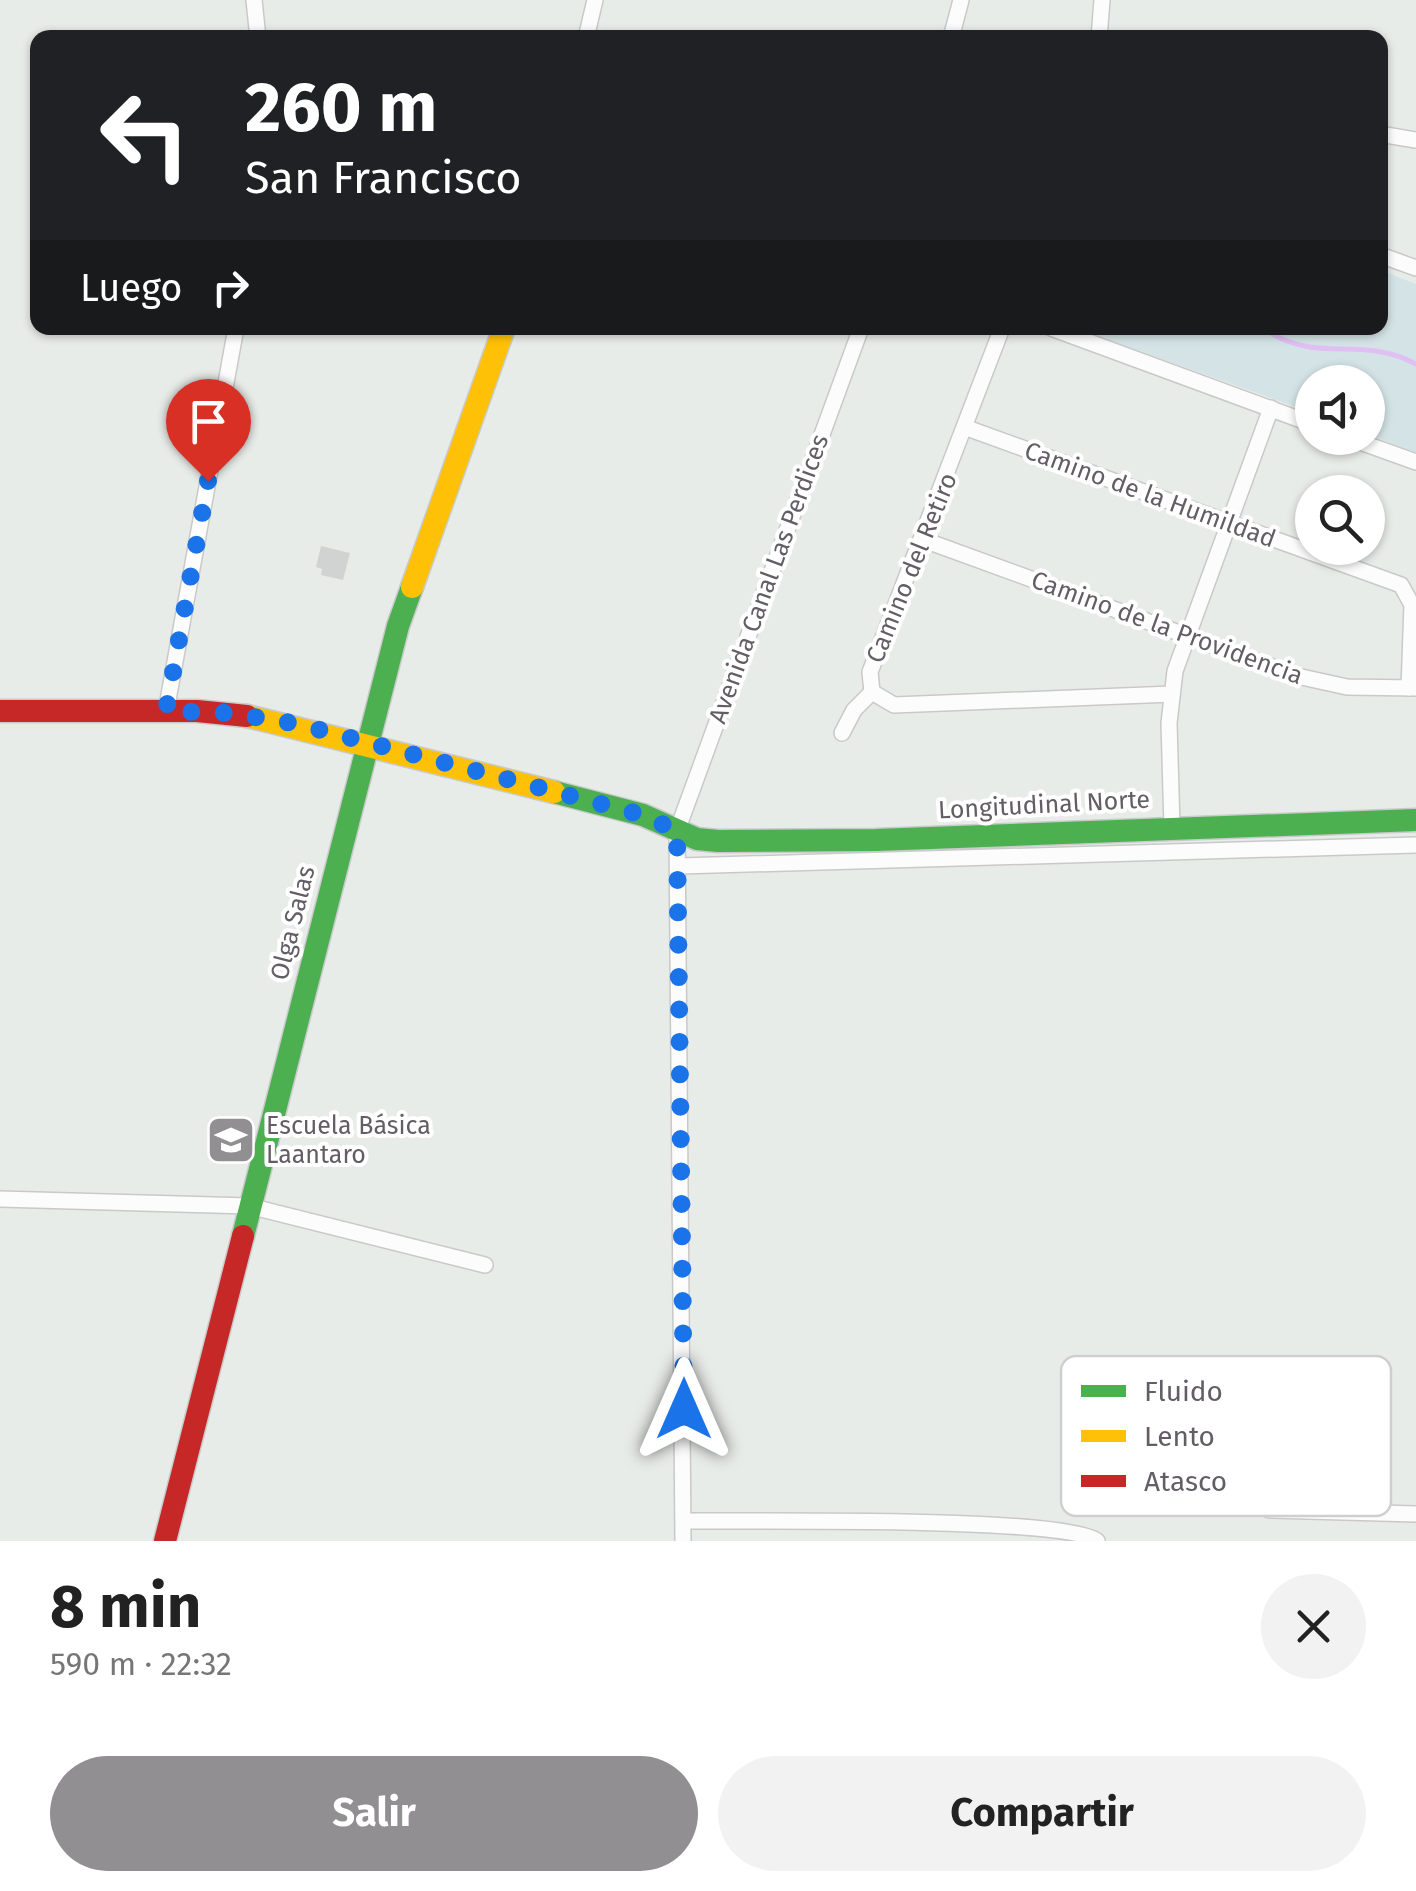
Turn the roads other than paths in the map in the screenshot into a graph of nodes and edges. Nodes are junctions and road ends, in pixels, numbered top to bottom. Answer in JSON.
{"nodes":[{"id":1,"x":254,"y":0,"type":"edge"},
{"id":2,"x":595,"y":0,"type":"edge"},
{"id":3,"x":961,"y":0,"type":"edge"},
{"id":4,"x":1102,"y":0,"type":"edge"},
{"id":5,"x":257,"y":30,"type":"edge"},
{"id":6,"x":588,"y":30,"type":"edge"},
{"id":7,"x":954,"y":30,"type":"edge"},
{"id":8,"x":1100,"y":30,"type":"edge"},
{"id":9,"x":1388,"y":135,"type":"edge"},
{"id":10,"x":1416,"y":140,"type":"edge"},
{"id":11,"x":1388,"y":258,"type":"edge"},
{"id":12,"x":1416,"y":268,"type":"edge"},
{"id":13,"x":235,"y":335,"type":"edge"},
{"id":14,"x":501,"y":335,"type":"edge"},
{"id":15,"x":858,"y":335,"type":"edge"},
{"id":16,"x":1000,"y":335,"type":"edge"},
{"id":17,"x":1070,"y":335,"type":"edge"},
{"id":18,"x":1271,"y":408,"type":"junction"},
{"id":19,"x":1295,"y":417,"type":"edge"},
{"id":20,"x":968,"y":428,"type":"junction"},
{"id":21,"x":1385,"y":451,"type":"edge"},
{"id":22,"x":1416,"y":462,"type":"edge"},
{"id":23,"x":1228,"y":524,"type":"junction"},
{"id":24,"x":924,"y":540,"type":"junction"},
{"id":25,"x":1186,"y":635,"type":"junction"},
{"id":26,"x":1412,"y":688,"type":"edge"},
{"id":27,"x":872,"y":692,"type":"junction"},
{"id":28,"x":1172,"y":694,"type":"junction"},
{"id":29,"x":0,"y":711,"type":"edge"},
{"id":30,"x":166,"y":711,"type":"junction"},
{"id":31,"x":842,"y":733,"type":"dead end"},
{"id":32,"x":366,"y":744,"type":"junction"},
{"id":33,"x":1416,"y":820,"type":"edge"},
{"id":34,"x":1172,"y":827,"type":"junction"},
{"id":35,"x":677,"y":831,"type":"junction"},
{"id":36,"x":1416,"y":846,"type":"edge"},
{"id":37,"x":680,"y":866,"type":"junction"},
{"id":38,"x":0,"y":1199,"type":"edge"},
{"id":39,"x":249,"y":1206,"type":"junction"},
{"id":40,"x":485,"y":1265,"type":"dead end"},
{"id":41,"x":1391,"y":1513,"type":"edge"},
{"id":42,"x":1416,"y":1514,"type":"edge"},
{"id":43,"x":684,"y":1521,"type":"junction"},
{"id":44,"x":165,"y":1541,"type":"edge"},
{"id":45,"x":683,"y":1541,"type":"edge"},
{"id":46,"x":1097,"y":1541,"type":"edge"}],
"edges":[{"from":1,"to":5,"type":"street"},
{"from":2,"to":6,"type":"street"},
{"from":3,"to":7,"type":"street"},
{"from":4,"to":8,"type":"street"},
{"from":9,"to":10,"type":"street"},
{"from":11,"to":12,"type":"street"},
{"from":13,"to":30,"type":"street"},
{"from":14,"to":32,"type":"street","name":"Olga Salas"},
{"from":15,"to":35,"type":"street","name":"Avenida Canal Las Perdices"},
{"from":16,"to":20,"type":"street","name":"Camino del Retiro"},
{"from":17,"to":18,"type":"street"},
{"from":18,"to":19,"type":"street"},
{"from":18,"to":23,"type":"street"},
{"from":20,"to":23,"type":"street","name":"Camino de la Humildad"},
{"from":20,"to":24,"type":"street","name":"Camino del Retiro"},
{"from":21,"to":22,"type":"street"},
{"from":23,"to":25,"type":"street"},
{"from":23,"to":26,"type":"street","name":"Camino de la Humildad"},
{"from":24,"to":25,"type":"street","name":"Camino de la Providencia"},
{"from":24,"to":27,"type":"street","name":"Camino del Retiro"},
{"from":25,"to":26,"type":"street","name":"Camino de la Providencia"},
{"from":25,"to":28,"type":"street"},
{"from":27,"to":28,"type":"street","name":"Camino del Retiro"},
{"from":27,"to":31,"type":"street"},
{"from":28,"to":34,"type":"street"},
{"from":29,"to":30,"type":"street","name":"Longitudinal Norte"},
{"from":30,"to":32,"type":"street","name":"Longitudinal Norte"},
{"from":32,"to":35,"type":"street","name":"Longitudinal Norte"},
{"from":32,"to":39,"type":"street","name":"Olga Salas"},
{"from":33,"to":34,"type":"street","name":"Longitudinal Norte"},
{"from":34,"to":35,"type":"street","name":"Longitudinal Norte"},
{"from":35,"to":37,"type":"street"},
{"from":36,"to":37,"type":"street","name":"Longitudinal Norte"},
{"from":37,"to":43,"type":"street"},
{"from":38,"to":39,"type":"street"},
{"from":39,"to":40,"type":"street"},
{"from":39,"to":44,"type":"street","name":"Olga Salas"},
{"from":41,"to":42,"type":"street"},
{"from":43,"to":45,"type":"street"},
{"from":43,"to":46,"type":"street"}]}
